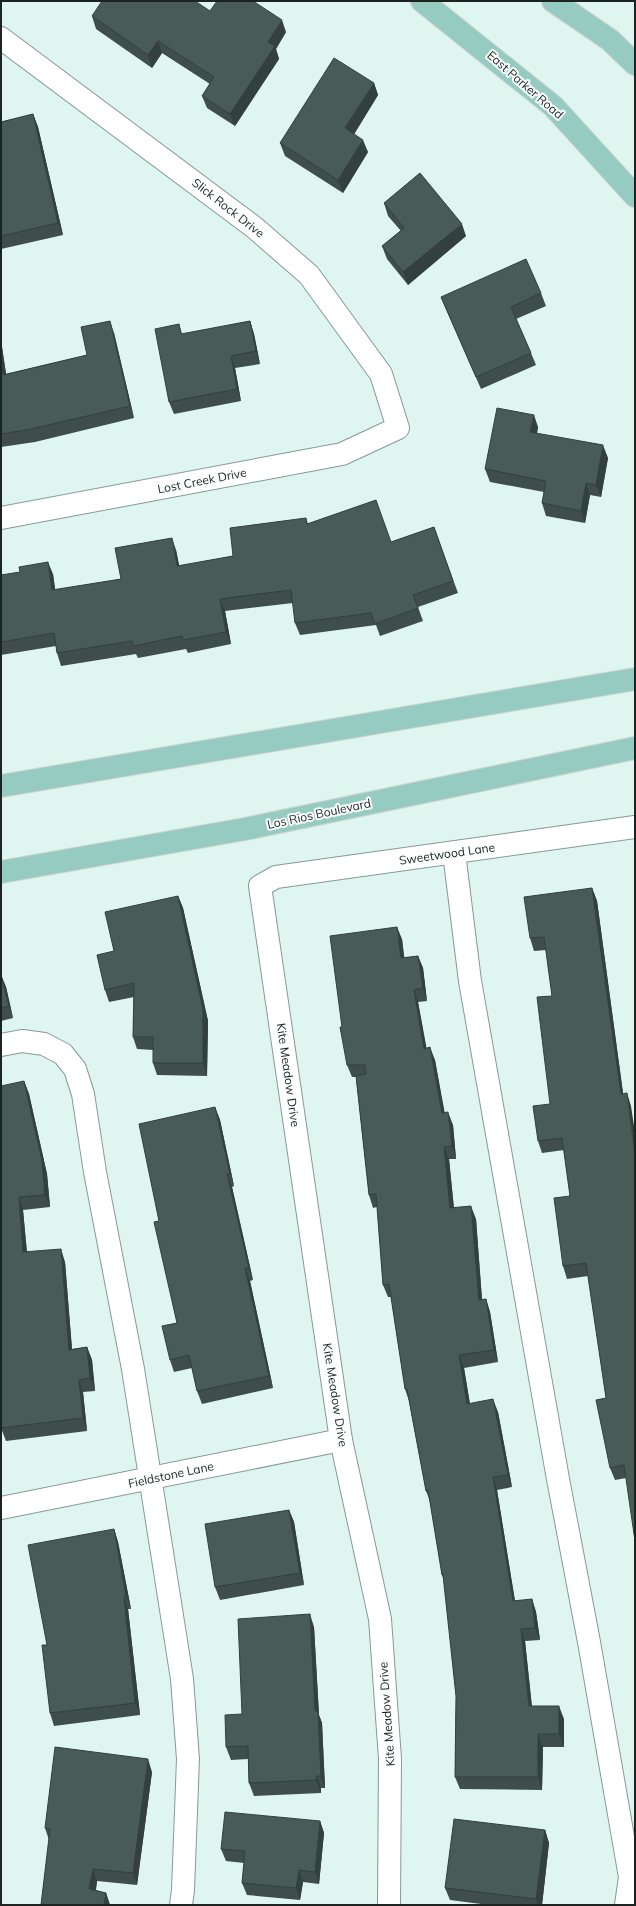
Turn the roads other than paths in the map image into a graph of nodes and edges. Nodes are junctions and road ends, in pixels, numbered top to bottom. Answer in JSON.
{"nodes":[{"id":1,"x":422,"y":1,"type":"edge"},
{"id":2,"x":553,"y":1,"type":"edge"},
{"id":3,"x":1,"y":38,"type":"edge"},
{"id":4,"x":635,"y":64,"type":"edge"},
{"id":5,"x":635,"y":196,"type":"edge"},
{"id":6,"x":398,"y":428,"type":"joint"},
{"id":7,"x":1,"y":518,"type":"edge"},
{"id":8,"x":635,"y":679,"type":"edge"},
{"id":9,"x":635,"y":748,"type":"edge"},
{"id":10,"x":1,"y":786,"type":"edge"},
{"id":11,"x":635,"y":827,"type":"edge"},
{"id":12,"x":454,"y":853,"type":"junction"},
{"id":13,"x":1,"y":872,"type":"edge"},
{"id":14,"x":260,"y":886,"type":"joint"},
{"id":15,"x":1,"y":1045,"type":"edge"},
{"id":16,"x":342,"y":1440,"type":"junction"},
{"id":17,"x":151,"y":1480,"type":"junction"},
{"id":18,"x":1,"y":1508,"type":"edge"},
{"id":19,"x":181,"y":1905,"type":"edge"},
{"id":20,"x":389,"y":1905,"type":"edge"},
{"id":21,"x":626,"y":1905,"type":"edge"}],
"edges":[{"from":1,"to":5,"type":"main road","name":"East Parker Road"},
{"from":2,"to":4,"type":"main road"},
{"from":3,"to":6,"type":"street","name":"Slick Rock Drive"},
{"from":6,"to":7,"type":"street","name":"Lost Creek Drive"},
{"from":8,"to":10,"type":"main road"},
{"from":9,"to":13,"type":"main road","name":"Los Rios Boulevard"},
{"from":11,"to":12,"type":"street","name":"Sweetwood Lane"},
{"from":12,"to":14,"type":"street","name":"Sweetwood Lane"},
{"from":12,"to":21,"type":"street"},
{"from":14,"to":16,"type":"street","name":"Kite Meadow Drive"},
{"from":15,"to":17,"type":"street"},
{"from":16,"to":17,"type":"street","name":"Fieldstone Lane"},
{"from":16,"to":20,"type":"street","name":"Kite Meadow Drive"},
{"from":17,"to":18,"type":"street","name":"Fieldstone Lane"},
{"from":17,"to":19,"type":"street"}]}
